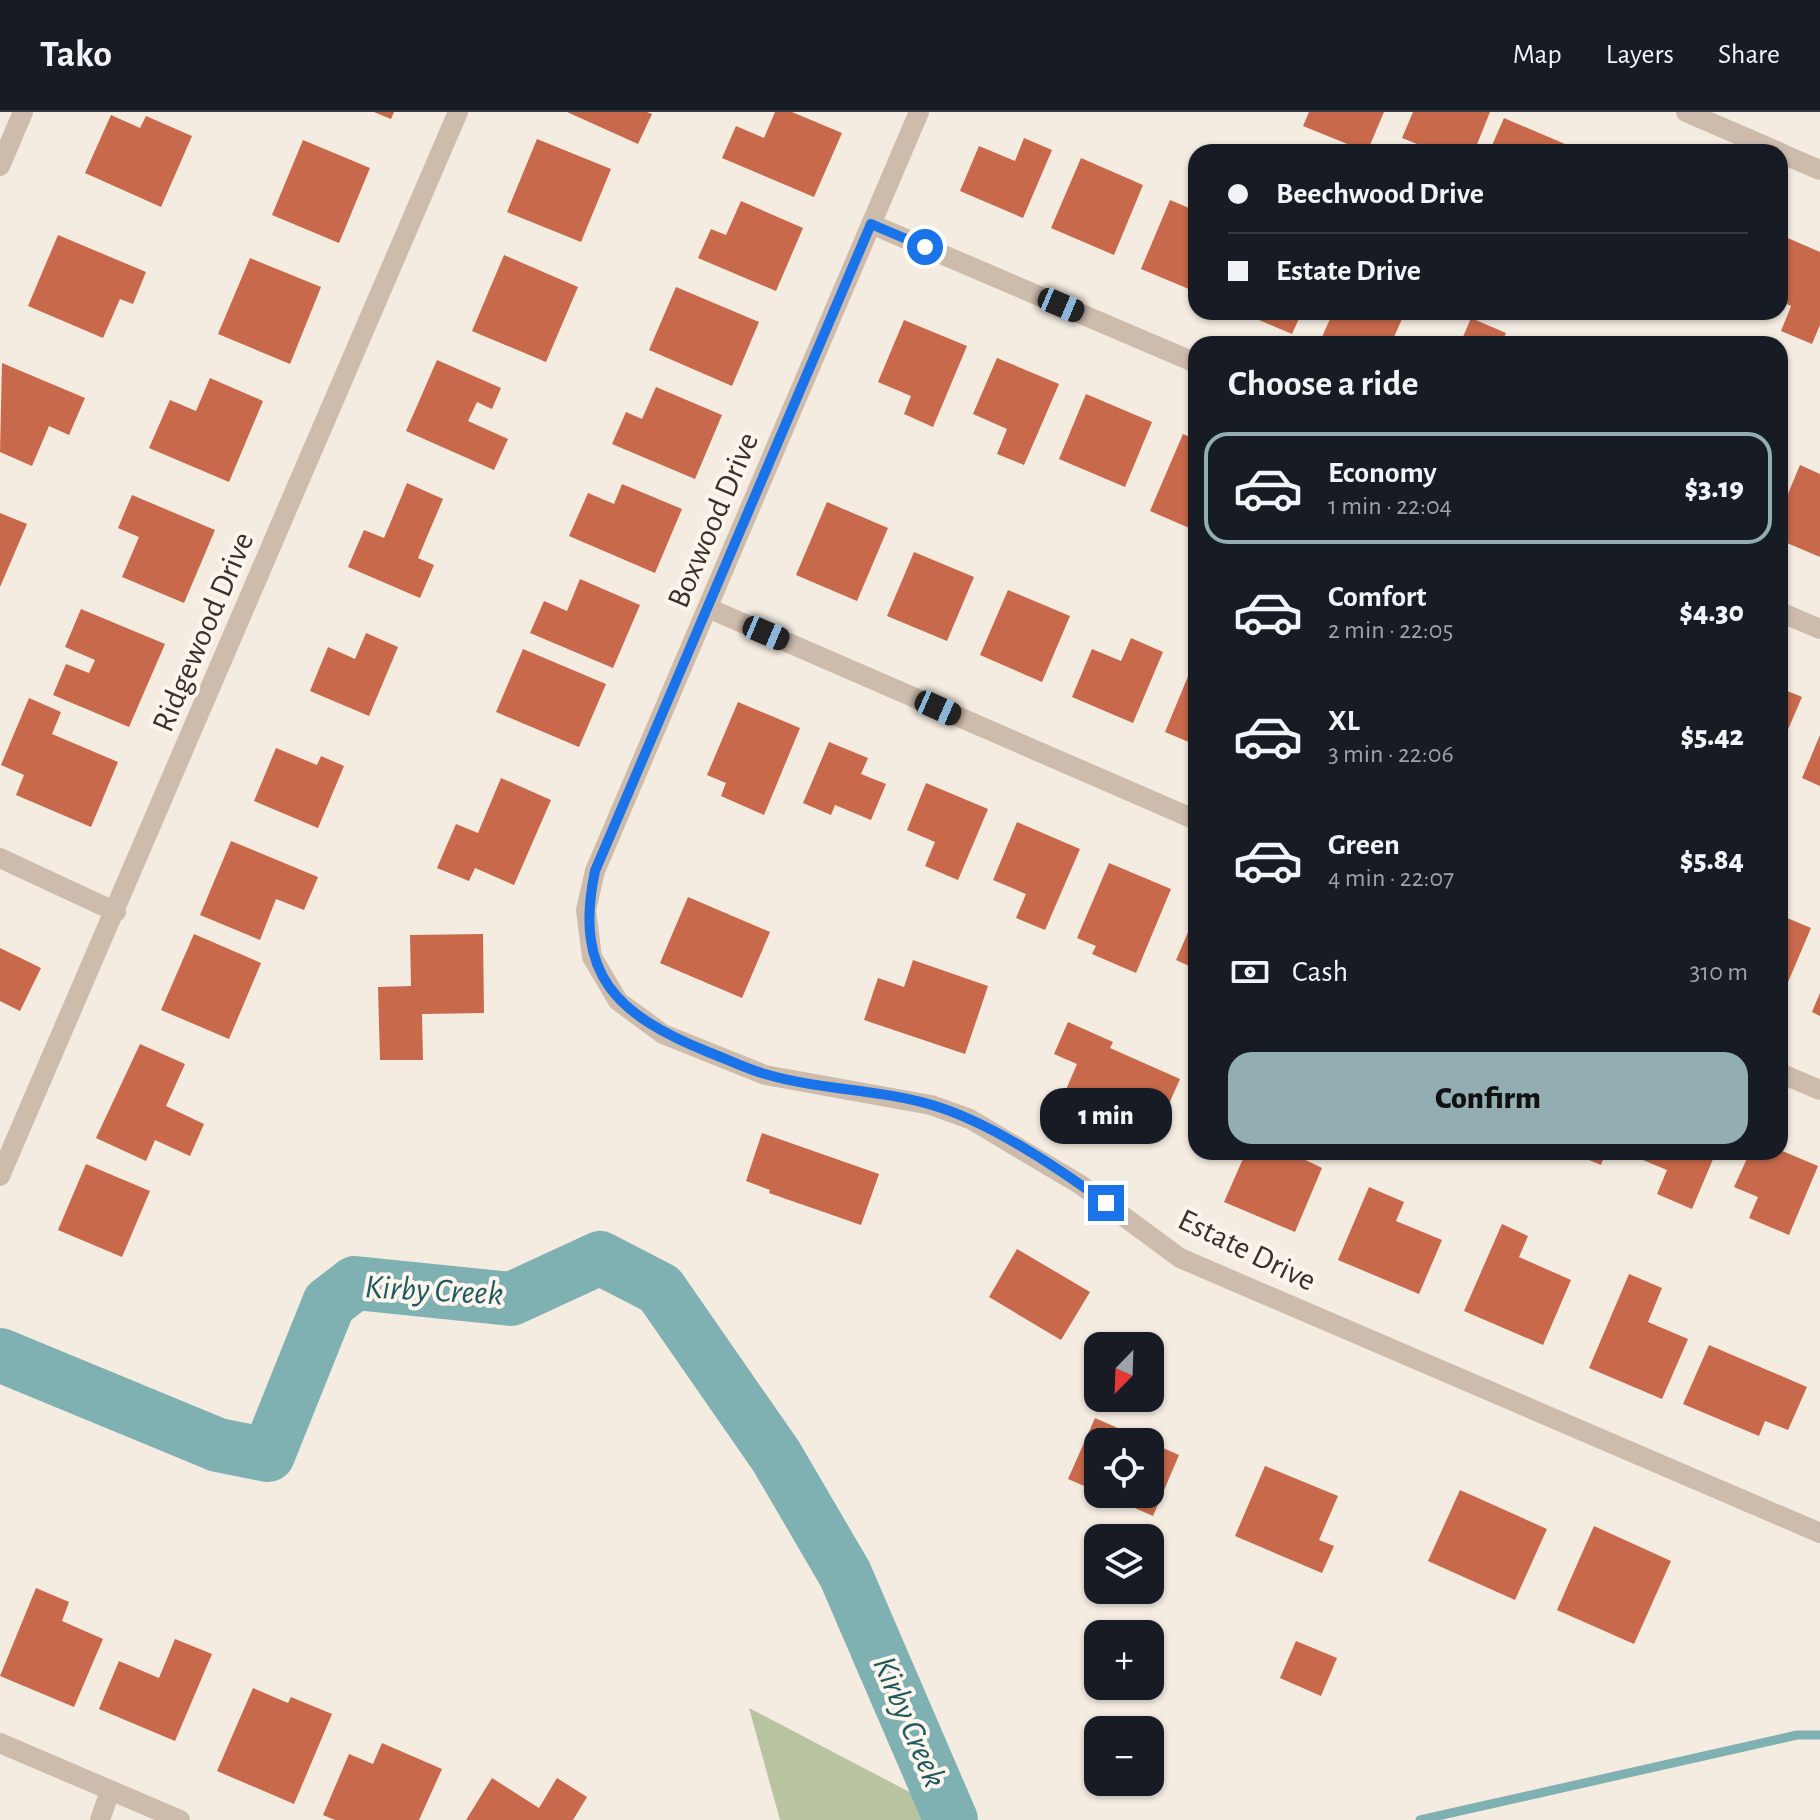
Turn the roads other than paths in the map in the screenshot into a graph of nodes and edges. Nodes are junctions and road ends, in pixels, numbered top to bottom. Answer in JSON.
{"nodes":[{"id":1,"x":23,"y":112,"type":"edge"},
{"id":2,"x":458,"y":112,"type":"edge"},
{"id":3,"x":919,"y":112,"type":"edge"},
{"id":4,"x":1686,"y":112,"type":"edge"},
{"id":5,"x":1760,"y":144,"type":"edge"},
{"id":6,"x":1788,"y":156,"type":"edge"},
{"id":7,"x":0,"y":166,"type":"edge"},
{"id":8,"x":1820,"y":170,"type":"edge"},
{"id":9,"x":871,"y":224,"type":"junction"},
{"id":10,"x":1188,"y":360,"type":"edge"},
{"id":11,"x":708,"y":608,"type":"junction"},
{"id":12,"x":1788,"y":615,"type":"edge"},
{"id":13,"x":1820,"y":629,"type":"edge"},
{"id":14,"x":1188,"y":817,"type":"edge"},
{"id":15,"x":0,"y":858,"type":"edge"},
{"id":16,"x":116,"y":912,"type":"junction"},
{"id":17,"x":592,"y":957,"type":"joint"},
{"id":18,"x":1788,"y":1076,"type":"edge"},
{"id":19,"x":1820,"y":1090,"type":"edge"},
{"id":20,"x":0,"y":1176,"type":"edge"},
{"id":21,"x":1820,"y":1533,"type":"edge"},
{"id":22,"x":0,"y":1743,"type":"edge"},
{"id":23,"x":110,"y":1791,"type":"junction"},
{"id":24,"x":100,"y":1820,"type":"edge"},
{"id":25,"x":180,"y":1820,"type":"edge"}],
"edges":[{"from":1,"to":7,"type":"street"},
{"from":2,"to":16,"type":"street","name":"Ridgewood Drive"},
{"from":3,"to":9,"type":"street","name":"Boxwood Drive"},
{"from":4,"to":5,"type":"street"},
{"from":6,"to":8,"type":"street"},
{"from":9,"to":10,"type":"street"},
{"from":9,"to":11,"type":"street","name":"Boxwood Drive"},
{"from":11,"to":14,"type":"street"},
{"from":11,"to":17,"type":"street","name":"Boxwood Drive"},
{"from":12,"to":13,"type":"street"},
{"from":15,"to":16,"type":"street"},
{"from":16,"to":20,"type":"street","name":"Ridgewood Drive"},
{"from":17,"to":21,"type":"street","name":"Estate Drive"},
{"from":18,"to":19,"type":"street"},
{"from":22,"to":23,"type":"street"},
{"from":23,"to":24,"type":"street"},
{"from":23,"to":25,"type":"street"}]}
